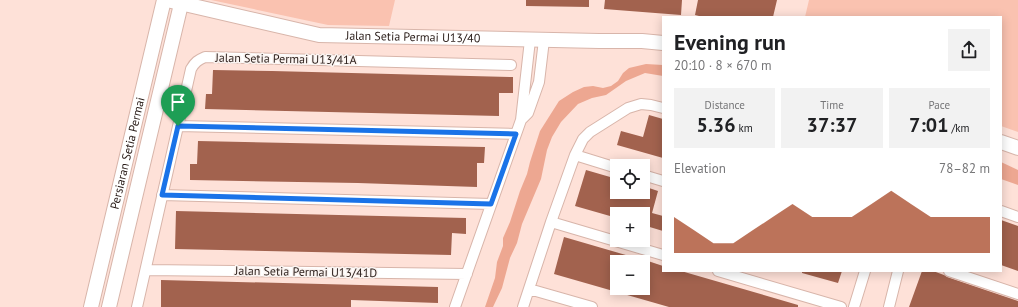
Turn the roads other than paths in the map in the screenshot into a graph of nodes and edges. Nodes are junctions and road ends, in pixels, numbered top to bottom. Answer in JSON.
{"nodes":[{"id":1,"x":166,"y":0,"type":"edge"},
{"id":2,"x":182,"y":2,"type":"edge"},
{"id":3,"x":537,"y":40,"type":"junction"},
{"id":4,"x":662,"y":43,"type":"edge"},
{"id":5,"x":511,"y":64,"type":"dead end"},
{"id":6,"x":662,"y":108,"type":"edge"},
{"id":7,"x":521,"y":120,"type":"junction"},
{"id":8,"x":178,"y":126,"type":"junction"},
{"id":9,"x":516,"y":134,"type":"junction"},
{"id":10,"x":1002,"y":142,"type":"edge"},
{"id":11,"x":1018,"y":148,"type":"edge"},
{"id":12,"x":575,"y":155,"type":"junction"},
{"id":13,"x":610,"y":166,"type":"edge"},
{"id":14,"x":650,"y":177,"type":"edge"},
{"id":15,"x":662,"y":181,"type":"edge"},
{"id":16,"x":162,"y":195,"type":"junction"},
{"id":17,"x":491,"y":204,"type":"junction"},
{"id":18,"x":1002,"y":211,"type":"edge"},
{"id":19,"x":1018,"y":217,"type":"edge"},
{"id":20,"x":551,"y":222,"type":"junction"},
{"id":21,"x":662,"y":255,"type":"edge"},
{"id":22,"x":146,"y":270,"type":"junction"},
{"id":23,"x":721,"y":272,"type":"edge"},
{"id":24,"x":865,"y":272,"type":"edge"},
{"id":25,"x":898,"y":272,"type":"edge"},
{"id":26,"x":952,"y":272,"type":"edge"},
{"id":27,"x":467,"y":274,"type":"junction"},
{"id":28,"x":529,"y":289,"type":"junction"},
{"id":29,"x":1018,"y":294,"type":"edge"},
{"id":30,"x":91,"y":307,"type":"edge"},
{"id":31,"x":109,"y":307,"type":"edge"},
{"id":32,"x":137,"y":307,"type":"edge"},
{"id":33,"x":455,"y":307,"type":"edge"},
{"id":34,"x":523,"y":307,"type":"edge"},
{"id":35,"x":592,"y":307,"type":"edge"},
{"id":36,"x":841,"y":307,"type":"edge"},
{"id":37,"x":854,"y":307,"type":"edge"},
{"id":38,"x":889,"y":307,"type":"edge"}],
"edges":[{"from":1,"to":2,"type":"street","name":"Jalan Setia Permai U13/40"},
{"from":1,"to":30,"type":"street","name":"Persiaran Setia Permai"},
{"from":2,"to":3,"type":"street","name":"Jalan Setia Permai U13/40"},
{"from":2,"to":31,"type":"street","name":"Persiaran Setia Permai"},
{"from":3,"to":4,"type":"street","name":"Jalan Setia Permai U13/40"},
{"from":3,"to":7,"type":"street"},
{"from":3,"to":7,"type":"street"},
{"from":5,"to":8,"type":"street","name":"Jalan Setia Permai U13/41A"},
{"from":6,"to":12,"type":"street"},
{"from":7,"to":9,"type":"street"},
{"from":8,"to":9,"type":"street"},
{"from":8,"to":16,"type":"street","name":"Jalan Setia Permai U13/41A"},
{"from":9,"to":17,"type":"street"},
{"from":10,"to":11,"type":"street"},
{"from":12,"to":13,"type":"street"},
{"from":12,"to":20,"type":"street"},
{"from":14,"to":15,"type":"street"},
{"from":16,"to":17,"type":"street"},
{"from":16,"to":22,"type":"street","name":"Jalan Setia Permai U13/41A"},
{"from":17,"to":27,"type":"street"},
{"from":18,"to":19,"type":"street"},
{"from":20,"to":21,"type":"street"},
{"from":20,"to":28,"type":"street"},
{"from":22,"to":27,"type":"street","name":"Jalan Setia Permai U13/41D"},
{"from":22,"to":32,"type":"street","name":"Jalan Setia Permai U13/41A"},
{"from":23,"to":36,"type":"street"},
{"from":24,"to":37,"type":"street"},
{"from":25,"to":38,"type":"street"},
{"from":26,"to":29,"type":"street"},
{"from":27,"to":33,"type":"street"},
{"from":28,"to":34,"type":"street"},
{"from":28,"to":35,"type":"street"}]}
